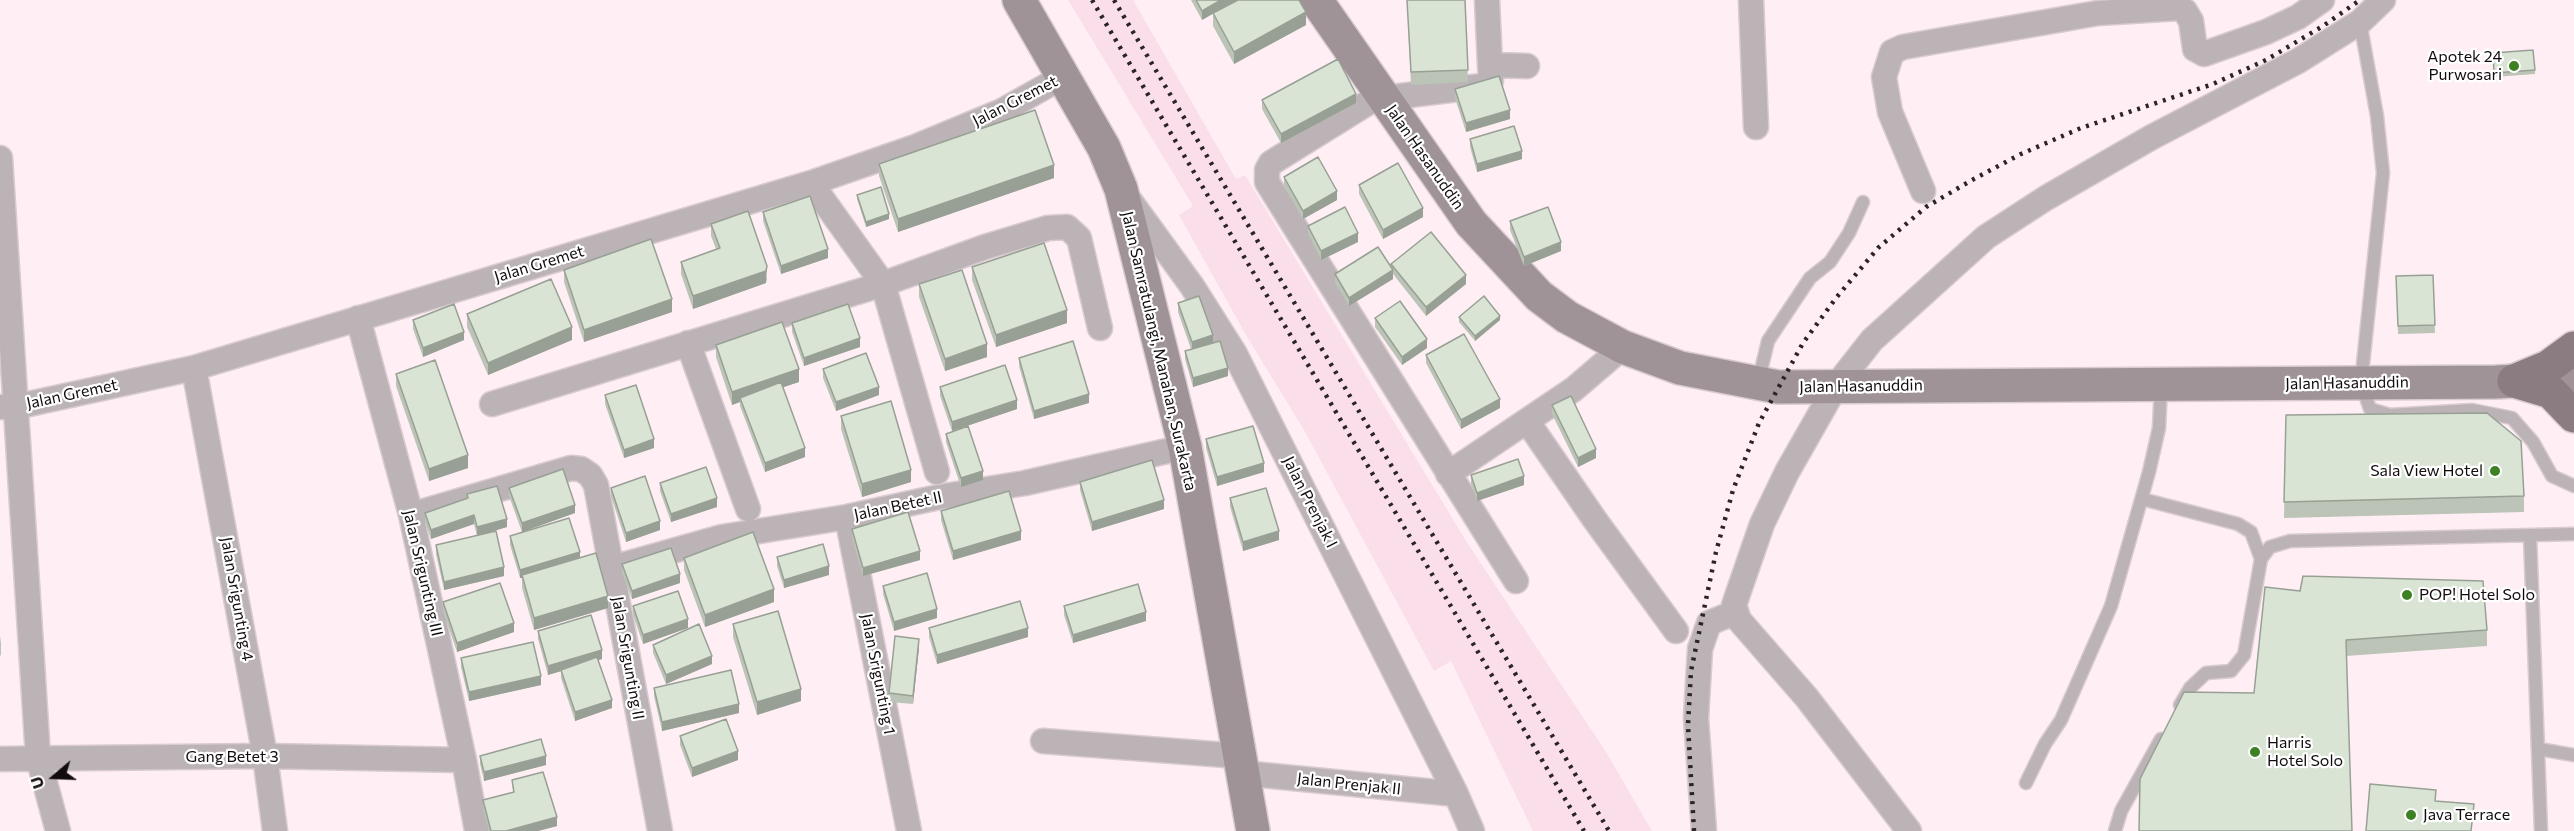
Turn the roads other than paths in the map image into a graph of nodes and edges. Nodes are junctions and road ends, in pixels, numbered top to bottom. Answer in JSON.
{"nodes":[{"id":1,"x":1019,"y":0,"type":"edge"},
{"id":2,"x":1316,"y":0,"type":"edge"},
{"id":3,"x":1487,"y":0,"type":"edge"},
{"id":4,"x":1751,"y":0,"type":"edge"},
{"id":5,"x":2322,"y":0,"type":"edge"},
{"id":6,"x":2383,"y":0,"type":"edge"},
{"id":7,"x":2097,"y":6,"type":"edge"},
{"id":8,"x":2360,"y":22,"type":"junction"},
{"id":9,"x":1490,"y":65,"type":"junction"},
{"id":10,"x":1527,"y":66,"type":"dead end"},
{"id":11,"x":1064,"y":76,"type":"junction"},
{"id":12,"x":1383,"y":96,"type":"junction"},
{"id":13,"x":1756,"y":127,"type":"dead end"},
{"id":14,"x":0,"y":158,"type":"edge"},
{"id":15,"x":811,"y":183,"type":"junction"},
{"id":16,"x":1121,"y":189,"type":"junction"},
{"id":17,"x":1923,"y":191,"type":"dead end"},
{"id":18,"x":1863,"y":202,"type":"dead end"},
{"id":19,"x":3,"y":237,"type":"edge"},
{"id":20,"x":883,"y":284,"type":"junction"},
{"id":21,"x":358,"y":318,"type":"junction"},
{"id":22,"x":1100,"y":328,"type":"dead end"},
{"id":23,"x":688,"y":343,"type":"junction"},
{"id":24,"x":1623,"y":347,"type":"junction"},
{"id":25,"x":2574,"y":348,"type":"edge"},
{"id":26,"x":194,"y":368,"type":"junction"},
{"id":27,"x":2574,"y":378,"type":"edge"},
{"id":28,"x":2514,"y":381,"type":"junction"},
{"id":29,"x":2361,"y":383,"type":"junction"},
{"id":30,"x":1758,"y":384,"type":"junction"},
{"id":31,"x":2161,"y":385,"type":"junction"},
{"id":32,"x":1836,"y":387,"type":"junction"},
{"id":33,"x":492,"y":404,"type":"dead end"},
{"id":34,"x":7,"y":407,"type":"edge"},
{"id":35,"x":2574,"y":416,"type":"edge"},
{"id":36,"x":1527,"y":421,"type":"junction"},
{"id":37,"x":1185,"y":447,"type":"junction"},
{"id":38,"x":937,"y":472,"type":"dead end"},
{"id":39,"x":1448,"y":474,"type":"junction"},
{"id":40,"x":2574,"y":486,"type":"edge"},
{"id":41,"x":2142,"y":500,"type":"junction"},
{"id":42,"x":748,"y":509,"type":"dead end"},
{"id":43,"x":411,"y":515,"type":"junction"},
{"id":44,"x":847,"y":517,"type":"junction"},
{"id":45,"x":2574,"y":534,"type":"edge"},
{"id":46,"x":2530,"y":536,"type":"junction"},
{"id":47,"x":2261,"y":559,"type":"junction"},
{"id":48,"x":612,"y":568,"type":"junction"},
{"id":49,"x":1516,"y":581,"type":"dead end"},
{"id":50,"x":1736,"y":612,"type":"junction"},
{"id":51,"x":1676,"y":631,"type":"dead end"},
{"id":52,"x":1043,"y":741,"type":"dead end"},
{"id":53,"x":2539,"y":749,"type":"junction"},
{"id":54,"x":2574,"y":755,"type":"edge"},
{"id":55,"x":265,"y":756,"type":"junction"},
{"id":56,"x":38,"y":757,"type":"junction"},
{"id":57,"x":0,"y":759,"type":"edge"},
{"id":58,"x":464,"y":760,"type":"junction"},
{"id":59,"x":1240,"y":764,"type":"junction"},
{"id":60,"x":2026,"y":783,"type":"dead end"},
{"id":61,"x":1456,"y":795,"type":"junction"},
{"id":62,"x":58,"y":831,"type":"edge"},
{"id":63,"x":275,"y":831,"type":"edge"},
{"id":64,"x":477,"y":831,"type":"edge"},
{"id":65,"x":660,"y":831,"type":"edge"},
{"id":66,"x":909,"y":831,"type":"edge"},
{"id":67,"x":1252,"y":831,"type":"edge"},
{"id":68,"x":1472,"y":831,"type":"edge"},
{"id":69,"x":1704,"y":831,"type":"edge"},
{"id":70,"x":1909,"y":831,"type":"edge"},
{"id":71,"x":2115,"y":831,"type":"edge"},
{"id":72,"x":2541,"y":831,"type":"edge"}],
"edges":[{"from":1,"to":11,"type":"main road","name":"Jalan Samratulangi, Manahan, Surakarta"},
{"from":2,"to":12,"type":"main road","name":"Jalan Hasanuddin"},
{"from":3,"to":9,"type":"street"},
{"from":4,"to":13,"type":"street"},
{"from":5,"to":7,"type":"street"},
{"from":6,"to":8,"type":"street"},
{"from":7,"to":17,"type":"street"},
{"from":8,"to":29,"type":"lane"},
{"from":8,"to":32,"type":"street"},
{"from":9,"to":10,"type":"street"},
{"from":9,"to":12,"type":"street"},
{"from":11,"to":15,"type":"street","name":"Jalan Gremet"},
{"from":11,"to":16,"type":"main road","name":"Jalan Samratulangi, Manahan, Surakarta"},
{"from":12,"to":24,"type":"main road","name":"Jalan Hasanuddin"},
{"from":12,"to":39,"type":"street"},
{"from":14,"to":19,"type":"street"},
{"from":15,"to":20,"type":"street"},
{"from":15,"to":21,"type":"street","name":"Jalan Gremet"},
{"from":16,"to":37,"type":"main road","name":"Jalan Samratulangi, Manahan, Surakarta"},
{"from":16,"to":61,"type":"street","name":"Jalan Prenjak I"},
{"from":18,"to":30,"type":"lane"},
{"from":19,"to":34,"type":"street"},
{"from":20,"to":22,"type":"street"},
{"from":20,"to":23,"type":"street"},
{"from":20,"to":38,"type":"street"},
{"from":21,"to":26,"type":"street","name":"Jalan Gremet"},
{"from":21,"to":43,"type":"street","name":"Jalan Srigunting III"},
{"from":23,"to":33,"type":"street"},
{"from":23,"to":42,"type":"street"},
{"from":24,"to":30,"type":"main road","name":"Jalan Hasanuddin"},
{"from":24,"to":36,"type":"street"},
{"from":25,"to":28,"type":"main road"},
{"from":26,"to":34,"type":"street","name":"Jalan Gremet"},
{"from":26,"to":55,"type":"street","name":"Jalan Srigunting 4"},
{"from":27,"to":28,"type":"main road","name":"Jalan Hasanuddin"},
{"from":28,"to":29,"type":"main road","name":"Jalan Hasanuddin"},
{"from":28,"to":35,"type":"main road"},
{"from":29,"to":31,"type":"main road","name":"Jalan Hasanuddin"},
{"from":29,"to":40,"type":"lane"},
{"from":30,"to":32,"type":"main road","name":"Jalan Hasanuddin"},
{"from":31,"to":32,"type":"main road","name":"Jalan Hasanuddin"},
{"from":31,"to":41,"type":"lane"},
{"from":32,"to":50,"type":"street"},
{"from":34,"to":56,"type":"street"},
{"from":36,"to":39,"type":"street"},
{"from":36,"to":51,"type":"street"},
{"from":37,"to":44,"type":"street","name":"Jalan Betet II"},
{"from":37,"to":59,"type":"main road","name":"Jalan Samratulangi, Manahan, Surakarta"},
{"from":39,"to":49,"type":"street"},
{"from":41,"to":47,"type":"lane"},
{"from":41,"to":60,"type":"lane"},
{"from":43,"to":48,"type":"street","name":"Jalan Srigunting II"},
{"from":43,"to":58,"type":"street","name":"Jalan Srigunting III"},
{"from":44,"to":48,"type":"street","name":"Jalan Betet II"},
{"from":44,"to":66,"type":"street","name":"Jalan Srigunting 1"},
{"from":45,"to":46,"type":"lane"},
{"from":46,"to":47,"type":"lane"},
{"from":46,"to":53,"type":"lane"},
{"from":47,"to":71,"type":"lane"},
{"from":48,"to":65,"type":"street","name":"Jalan Srigunting II"},
{"from":50,"to":69,"type":"street"},
{"from":50,"to":70,"type":"street"},
{"from":52,"to":59,"type":"street","name":"Jalan Prenjak II"},
{"from":53,"to":54,"type":"lane"},
{"from":53,"to":72,"type":"lane"},
{"from":55,"to":56,"type":"street","name":"Gang Betet 3"},
{"from":55,"to":58,"type":"street","name":"Gang Betet 3"},
{"from":55,"to":63,"type":"street","name":"Jalan Srigunting 4"},
{"from":56,"to":57,"type":"street","name":"Gang Betet 3"},
{"from":56,"to":62,"type":"street"},
{"from":58,"to":64,"type":"street","name":"Jalan Srigunting III"},
{"from":59,"to":61,"type":"street","name":"Jalan Prenjak II"},
{"from":59,"to":67,"type":"main road","name":"Jalan Samratulangi, Manahan, Surakarta"},
{"from":61,"to":68,"type":"street","name":"Jalan Prenjak I"}]}
